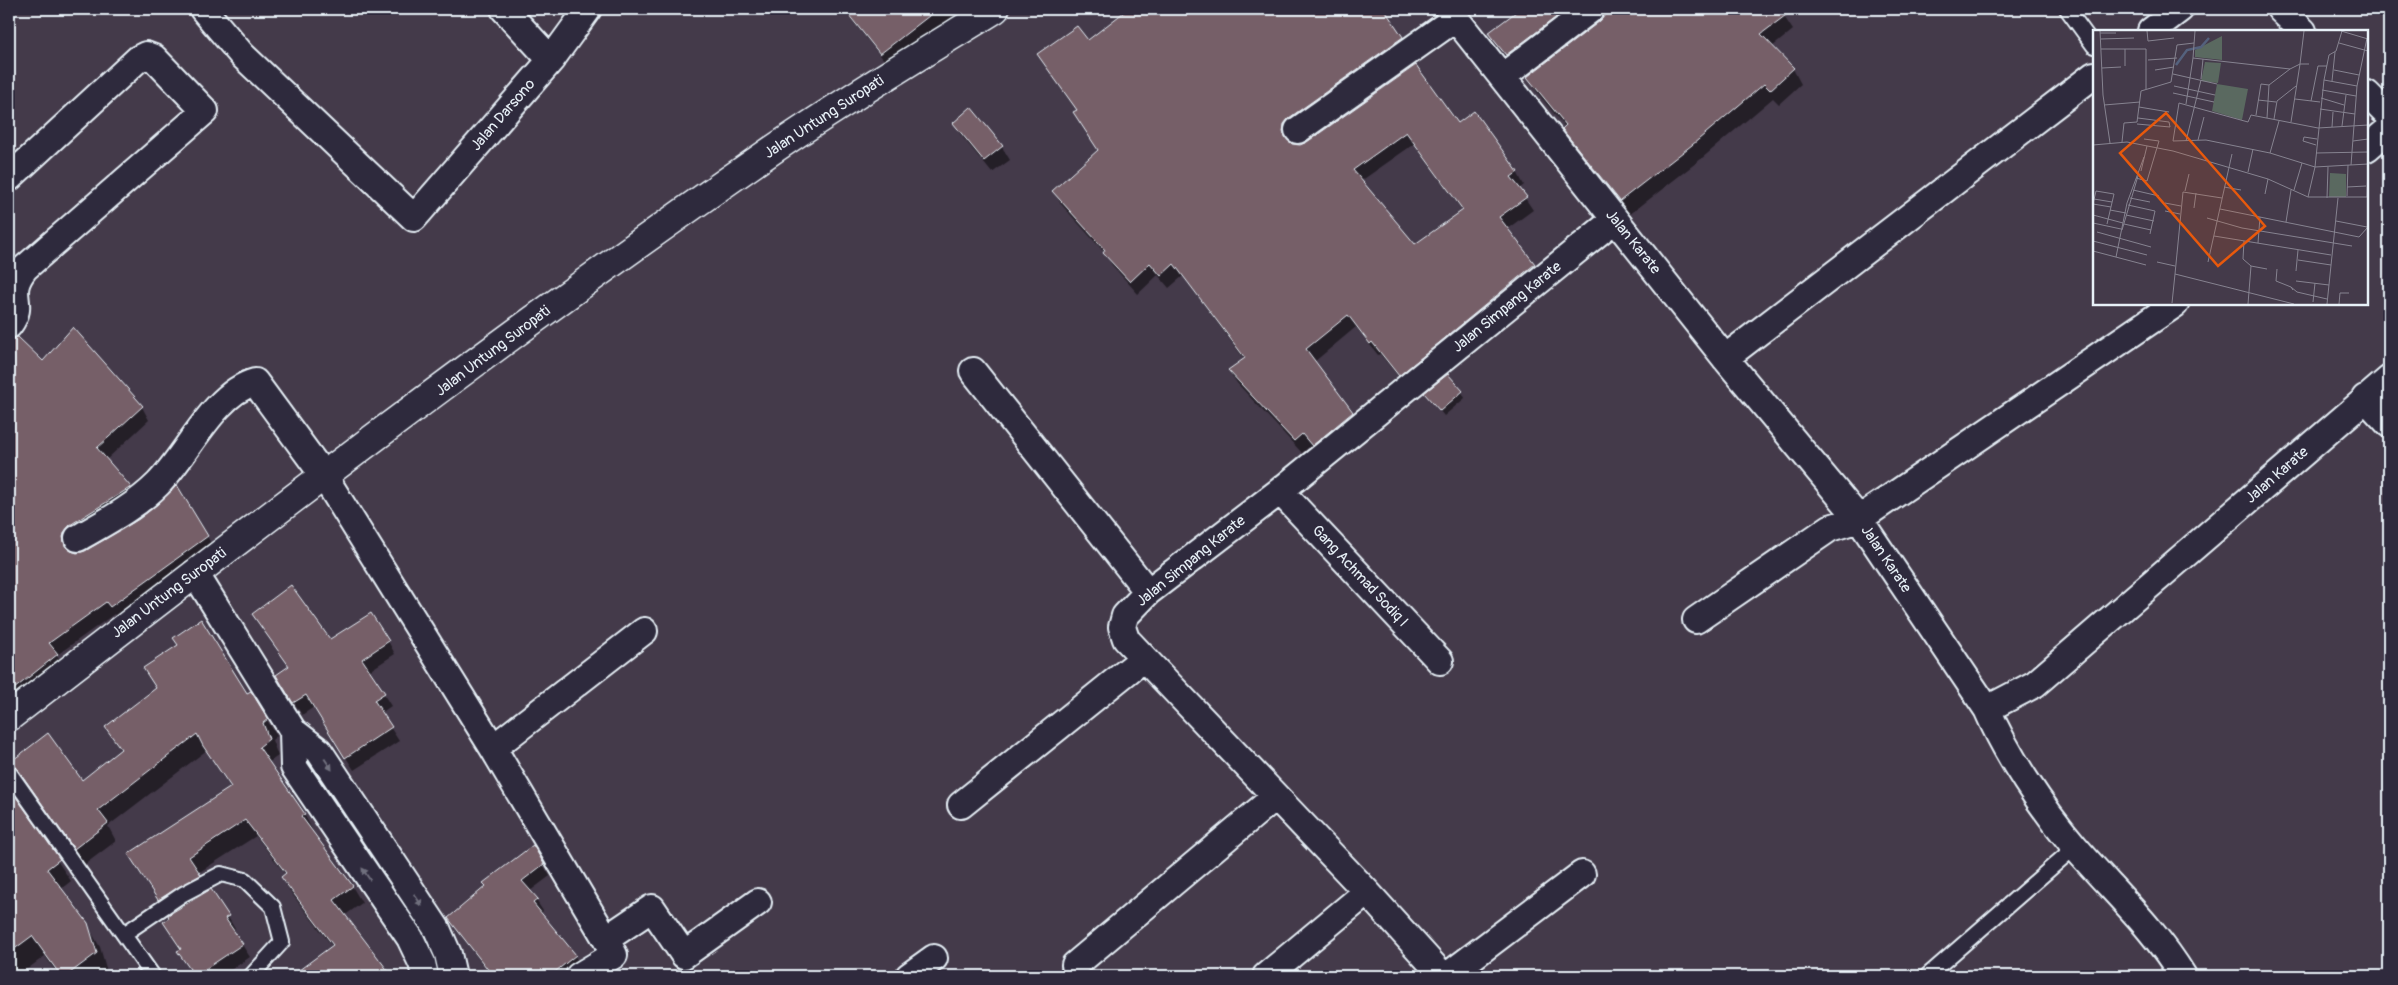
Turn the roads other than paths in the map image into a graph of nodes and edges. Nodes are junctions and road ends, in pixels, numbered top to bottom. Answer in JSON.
{"nodes":[{"id":1,"x":203,"y":9,"type":"edge"},
{"id":2,"x":504,"y":9,"type":"edge"},
{"id":3,"x":588,"y":9,"type":"edge"},
{"id":4,"x":995,"y":9,"type":"edge"},
{"id":5,"x":1591,"y":9,"type":"edge"},
{"id":6,"x":2067,"y":9,"type":"edge"},
{"id":7,"x":2180,"y":9,"type":"edge"},
{"id":8,"x":2280,"y":9,"type":"edge"},
{"id":9,"x":1452,"y":14,"type":"edge"},
{"id":10,"x":2152,"y":30,"type":"edge"},
{"id":11,"x":2302,"y":30,"type":"edge"},
{"id":12,"x":2093,"y":45,"type":"edge"},
{"id":13,"x":551,"y":60,"type":"junction"},
{"id":14,"x":2093,"y":76,"type":"edge"},
{"id":15,"x":1502,"y":77,"type":"junction"},
{"id":16,"x":2368,"y":95,"type":"edge"},
{"id":17,"x":2389,"y":116,"type":"edge"},
{"id":18,"x":2389,"y":129,"type":"edge"},
{"id":19,"x":1298,"y":130,"type":"dead end"},
{"id":20,"x":2368,"y":147,"type":"edge"},
{"id":21,"x":9,"y":178,"type":"edge"},
{"id":22,"x":1614,"y":220,"type":"junction"},
{"id":23,"x":2173,"y":305,"type":"edge"},
{"id":24,"x":9,"y":325,"type":"edge"},
{"id":25,"x":1725,"y":358,"type":"junction"},
{"id":26,"x":973,"y":371,"type":"dead end"},
{"id":27,"x":2389,"y":379,"type":"edge"},
{"id":28,"x":2365,"y":398,"type":"junction"},
{"id":29,"x":2389,"y":424,"type":"edge"},
{"id":30,"x":324,"y":476,"type":"junction"},
{"id":31,"x":1280,"y":491,"type":"junction"},
{"id":32,"x":1859,"y":519,"type":"junction"},
{"id":33,"x":78,"y":538,"type":"dead end"},
{"id":34,"x":195,"y":573,"type":"junction"},
{"id":35,"x":1148,"y":592,"type":"junction"},
{"id":36,"x":1696,"y":620,"type":"dead end"},
{"id":37,"x":644,"y":631,"type":"dead end"},
{"id":38,"x":1144,"y":658,"type":"junction"},
{"id":39,"x":1440,"y":661,"type":"dead end"},
{"id":40,"x":1987,"y":709,"type":"junction"},
{"id":41,"x":9,"y":717,"type":"edge"},
{"id":42,"x":293,"y":732,"type":"junction"},
{"id":43,"x":493,"y":748,"type":"junction"},
{"id":44,"x":9,"y":772,"type":"edge"},
{"id":45,"x":1274,"y":797,"type":"junction"},
{"id":46,"x":960,"y":805,"type":"dead end"},
{"id":47,"x":2075,"y":847,"type":"junction"},
{"id":48,"x":1582,"y":874,"type":"dead end"},
{"id":49,"x":1367,"y":892,"type":"junction"},
{"id":50,"x":758,"y":902,"type":"dead end"},
{"id":51,"x":124,"y":934,"type":"junction"},
{"id":52,"x":606,"y":939,"type":"junction"},
{"id":53,"x":934,"y":958,"type":"dead end"},
{"id":54,"x":1076,"y":965,"type":"dead end"},
{"id":55,"x":154,"y":976,"type":"edge"},
{"id":56,"x":251,"y":976,"type":"edge"},
{"id":57,"x":425,"y":976,"type":"edge"},
{"id":58,"x":453,"y":976,"type":"edge"},
{"id":59,"x":579,"y":976,"type":"edge"},
{"id":60,"x":909,"y":976,"type":"edge"},
{"id":61,"x":1266,"y":976,"type":"edge"},
{"id":62,"x":1443,"y":976,"type":"edge"},
{"id":63,"x":1447,"y":976,"type":"edge"},
{"id":64,"x":1927,"y":976,"type":"edge"},
{"id":65,"x":2183,"y":976,"type":"edge"}],
"edges":[{"from":1,"to":13,"type":"street","name":"Jalan Darsono"},
{"from":2,"to":13,"type":"street"},
{"from":3,"to":13,"type":"street","name":"Jalan Darsono"},
{"from":4,"to":30,"type":"main road","name":"Jalan Untung Suropati"},
{"from":5,"to":15,"type":"street"},
{"from":6,"to":12,"type":"lane"},
{"from":7,"to":10,"type":"street"},
{"from":8,"to":11,"type":"street"},
{"from":9,"to":15,"type":"street","name":"Jalan Karate"},
{"from":9,"to":19,"type":"street"},
{"from":14,"to":25,"type":"street"},
{"from":15,"to":22,"type":"street","name":"Jalan Karate"},
{"from":16,"to":17,"type":"street"},
{"from":18,"to":20,"type":"street"},
{"from":21,"to":24,"type":"street"},
{"from":22,"to":25,"type":"street","name":"Jalan Karate"},
{"from":22,"to":31,"type":"street","name":"Jalan Simpang Karate"},
{"from":23,"to":32,"type":"street"},
{"from":25,"to":32,"type":"street","name":"Jalan Karate"},
{"from":26,"to":35,"type":"street"},
{"from":27,"to":28,"type":"street","name":"Jalan Karate"},
{"from":28,"to":29,"type":"street"},
{"from":28,"to":40,"type":"street","name":"Jalan Karate"},
{"from":30,"to":33,"type":"street"},
{"from":30,"to":34,"type":"main road","name":"Jalan Untung Suropati"},
{"from":30,"to":43,"type":"street"},
{"from":31,"to":35,"type":"street","name":"Jalan Simpang Karate"},
{"from":31,"to":39,"type":"street","name":"Gang Achmad Sodiq I"},
{"from":32,"to":36,"type":"street"},
{"from":32,"to":40,"type":"street","name":"Jalan Karate"},
{"from":34,"to":41,"type":"main road","name":"Jalan Untung Suropati"},
{"from":34,"to":42,"type":"street"},
{"from":35,"to":38,"type":"street","name":"Jalan Simpang Karate"},
{"from":37,"to":43,"type":"street"},
{"from":38,"to":45,"type":"street","name":"Jalan Simpang Karate"},
{"from":38,"to":46,"type":"street"},
{"from":40,"to":47,"type":"street"},
{"from":57,"to":42,"type":"street","one_way":true},
{"from":42,"to":58,"type":"street","one_way":true},
{"from":43,"to":52,"type":"street"},
{"from":44,"to":51,"type":"lane"},
{"from":45,"to":49,"type":"street","name":"Jalan Simpang Karate"},
{"from":45,"to":54,"type":"street"},
{"from":47,"to":64,"type":"lane"},
{"from":47,"to":65,"type":"street"},
{"from":48,"to":63,"type":"street"},
{"from":49,"to":61,"type":"street"},
{"from":49,"to":62,"type":"street","name":"Jalan Simpang Karate"},
{"from":50,"to":52,"type":"street"},
{"from":51,"to":55,"type":"lane"},
{"from":51,"to":56,"type":"lane"},
{"from":52,"to":59,"type":"street"},
{"from":53,"to":60,"type":"street"}]}
